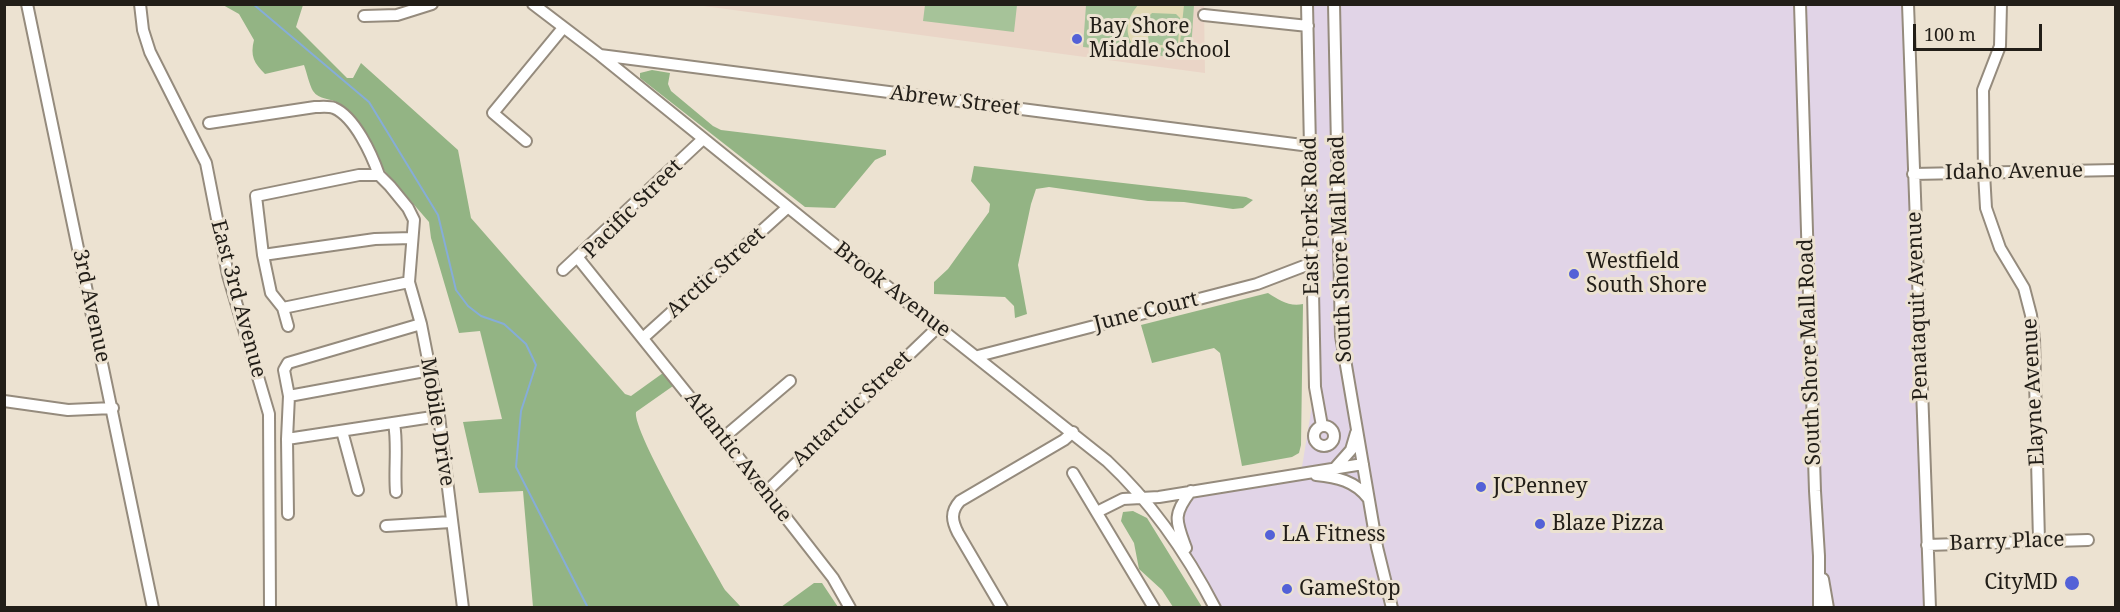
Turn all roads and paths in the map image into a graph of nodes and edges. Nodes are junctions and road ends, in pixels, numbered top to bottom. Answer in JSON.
{"nodes":[{"id":1,"x":27,"y":4,"type":"edge"},
{"id":2,"x":140,"y":4,"type":"edge"},
{"id":3,"x":432,"y":4,"type":"edge"},
{"id":4,"x":533,"y":4,"type":"edge"},
{"id":5,"x":1307,"y":4,"type":"edge"},
{"id":6,"x":1334,"y":4,"type":"edge"},
{"id":7,"x":1800,"y":4,"type":"edge"},
{"id":8,"x":1908,"y":4,"type":"edge"},
{"id":9,"x":2001,"y":4,"type":"edge"},
{"id":10,"x":1204,"y":15,"type":"dead end"},
{"id":11,"x":363,"y":16,"type":"dead end"},
{"id":12,"x":1308,"y":26,"type":"junction"},
{"id":13,"x":563,"y":28,"type":"junction"},
{"id":14,"x":600,"y":55,"type":"junction"},
{"id":15,"x":209,"y":123,"type":"dead end"},
{"id":16,"x":703,"y":139,"type":"junction"},
{"id":17,"x":526,"y":141,"type":"dead end"},
{"id":18,"x":1310,"y":146,"type":"junction"},
{"id":19,"x":2115,"y":170,"type":"edge"},
{"id":20,"x":1984,"y":173,"type":"junction"},
{"id":21,"x":1913,"y":174,"type":"junction"},
{"id":22,"x":379,"y":175,"type":"junction"},
{"id":23,"x":788,"y":207,"type":"junction"},
{"id":24,"x":412,"y":238,"type":"junction"},
{"id":25,"x":263,"y":255,"type":"junction"},
{"id":26,"x":578,"y":258,"type":"junction"},
{"id":27,"x":1312,"y":263,"type":"junction"},
{"id":28,"x":563,"y":270,"type":"dead end"},
{"id":29,"x":409,"y":282,"type":"junction"},
{"id":30,"x":283,"y":308,"type":"junction"},
{"id":31,"x":620,"y":309,"type":"joint"},
{"id":32,"x":421,"y":324,"type":"junction"},
{"id":33,"x":288,"y":326,"type":"dead end"},
{"id":34,"x":939,"y":326,"type":"junction"},
{"id":35,"x":644,"y":338,"type":"junction"},
{"id":36,"x":978,"y":356,"type":"junction"},
{"id":37,"x":430,"y":370,"type":"junction"},
{"id":38,"x":790,"y":381,"type":"dead end"},
{"id":39,"x":289,"y":396,"type":"junction"},
{"id":40,"x":4,"y":401,"type":"edge"},
{"id":41,"x":113,"y":408,"type":"junction"},
{"id":42,"x":439,"y":417,"type":"junction"},
{"id":43,"x":394,"y":423,"type":"junction"},
{"id":44,"x":1322,"y":426,"type":"dead end"},
{"id":45,"x":1356,"y":430,"type":"junction"},
{"id":46,"x":342,"y":431,"type":"junction"},
{"id":47,"x":1073,"y":432,"type":"junction"},
{"id":48,"x":723,"y":438,"type":"junction"},
{"id":49,"x":287,"y":439,"type":"junction"},
{"id":50,"x":1363,"y":464,"type":"junction"},
{"id":51,"x":1335,"y":468,"type":"junction"},
{"id":52,"x":1073,"y":473,"type":"dead end"},
{"id":53,"x":1301,"y":473,"type":"junction"},
{"id":54,"x":358,"y":490,"type":"dead end"},
{"id":55,"x":1191,"y":491,"type":"junction"},
{"id":56,"x":396,"y":492,"type":"dead end"},
{"id":57,"x":766,"y":492,"type":"junction"},
{"id":58,"x":1143,"y":498,"type":"junction"},
{"id":59,"x":1369,"y":500,"type":"junction"},
{"id":60,"x":1097,"y":512,"type":"junction"},
{"id":61,"x":288,"y":514,"type":"dead end"},
{"id":62,"x":451,"y":522,"type":"junction"},
{"id":63,"x":386,"y":526,"type":"dead end"},
{"id":64,"x":2088,"y":540,"type":"dead end"},
{"id":65,"x":2039,"y":541,"type":"junction"},
{"id":66,"x":1927,"y":545,"type":"junction"},
{"id":67,"x":1819,"y":556,"type":"junction"},
{"id":68,"x":1193,"y":568,"type":"junction"},
{"id":69,"x":1392,"y":604,"type":"edge"},
{"id":70,"x":153,"y":608,"type":"edge"},
{"id":71,"x":270,"y":608,"type":"edge"},
{"id":72,"x":463,"y":608,"type":"edge"},
{"id":73,"x":850,"y":608,"type":"edge"},
{"id":74,"x":1002,"y":608,"type":"edge"},
{"id":75,"x":1154,"y":608,"type":"edge"},
{"id":76,"x":1215,"y":608,"type":"edge"},
{"id":77,"x":1819,"y":608,"type":"edge"},
{"id":78,"x":1828,"y":608,"type":"edge"},
{"id":79,"x":1930,"y":608,"type":"edge"}],
"edges":[{"from":1,"to":41,"type":"street","name":"3rd Avenue"},
{"from":2,"to":71,"type":"street","name":"East 3rd Avenue"},
{"from":3,"to":11,"type":"street"},
{"from":4,"to":13,"type":"street","name":"Brook Avenue"},
{"from":5,"to":12,"type":"street","name":"East Forks Road"},
{"from":6,"to":45,"type":"street","name":"South Shore Mall Road"},
{"from":7,"to":67,"type":"street","name":"South Shore Mall Road"},
{"from":8,"to":21,"type":"street","name":"Penataquit Avenue"},
{"from":9,"to":20,"type":"street","name":"Elayne Avenue"},
{"from":10,"to":12,"type":"street"},
{"from":12,"to":18,"type":"street","name":"East Forks Road"},
{"from":13,"to":14,"type":"street","name":"Brook Avenue"},
{"from":13,"to":17,"type":"street"},
{"from":14,"to":16,"type":"street","name":"Brook Avenue"},
{"from":14,"to":18,"type":"street","name":"Abrew Street"},
{"from":15,"to":22,"type":"street","name":"Mobile Drive"},
{"from":16,"to":23,"type":"street","name":"Brook Avenue"},
{"from":16,"to":26,"type":"street","name":"Pacific Street"},
{"from":18,"to":27,"type":"street","name":"East Forks Road"},
{"from":19,"to":20,"type":"street","name":"Idaho Avenue"},
{"from":20,"to":21,"type":"street","name":"Idaho Avenue"},
{"from":20,"to":65,"type":"street","name":"Elayne Avenue"},
{"from":21,"to":66,"type":"street","name":"Penataquit Avenue"},
{"from":22,"to":24,"type":"street","name":"Mobile Drive"},
{"from":22,"to":25,"type":"street"},
{"from":23,"to":34,"type":"street","name":"Brook Avenue"},
{"from":23,"to":35,"type":"street","name":"Arctic Street"},
{"from":24,"to":25,"type":"street"},
{"from":24,"to":29,"type":"street","name":"Mobile Drive"},
{"from":25,"to":30,"type":"street"},
{"from":26,"to":28,"type":"street"},
{"from":26,"to":31,"type":"street","name":"Pacific Street"},
{"from":27,"to":36,"type":"street","name":"June Court"},
{"from":27,"to":44,"type":"street","name":"East Forks Road"},
{"from":29,"to":30,"type":"street"},
{"from":29,"to":32,"type":"street","name":"Mobile Drive"},
{"from":30,"to":33,"type":"street"},
{"from":31,"to":35,"type":"street","name":"Atlantic Avenue"},
{"from":32,"to":37,"type":"street","name":"Mobile Drive"},
{"from":32,"to":39,"type":"street"},
{"from":34,"to":36,"type":"street","name":"Brook Avenue"},
{"from":34,"to":57,"type":"street","name":"Antarctic Street"},
{"from":35,"to":48,"type":"street","name":"Atlantic Avenue"},
{"from":36,"to":47,"type":"street","name":"Brook Avenue"},
{"from":37,"to":39,"type":"street"},
{"from":37,"to":42,"type":"street","name":"Mobile Drive"},
{"from":38,"to":48,"type":"street"},
{"from":39,"to":49,"type":"street"},
{"from":40,"to":41,"type":"street"},
{"from":41,"to":70,"type":"street","name":"3rd Avenue"},
{"from":42,"to":43,"type":"street"},
{"from":42,"to":62,"type":"street","name":"Mobile Drive"},
{"from":43,"to":46,"type":"street"},
{"from":43,"to":56,"type":"street"},
{"from":45,"to":50,"type":"street","name":"South Shore Mall Road"},
{"from":45,"to":51,"type":"street"},
{"from":46,"to":49,"type":"street"},
{"from":46,"to":54,"type":"street"},
{"from":47,"to":58,"type":"street","name":"Brook Avenue"},
{"from":47,"to":74,"type":"street"},
{"from":48,"to":57,"type":"street","name":"Atlantic Avenue"},
{"from":49,"to":61,"type":"street"},
{"from":50,"to":51,"type":"street"},
{"from":50,"to":59,"type":"street","name":"South Shore Mall Road"},
{"from":51,"to":53,"type":"street"},
{"from":52,"to":60,"type":"street"},
{"from":53,"to":55,"type":"street"},
{"from":53,"to":59,"type":"street"},
{"from":55,"to":58,"type":"street"},
{"from":55,"to":68,"type":"street"},
{"from":57,"to":73,"type":"street","name":"Atlantic Avenue"},
{"from":58,"to":60,"type":"street"},
{"from":58,"to":68,"type":"street","name":"Brook Avenue"},
{"from":59,"to":69,"type":"street","name":"South Shore Mall Road"},
{"from":60,"to":75,"type":"street"},
{"from":62,"to":63,"type":"street"},
{"from":62,"to":72,"type":"street","name":"Mobile Drive"},
{"from":64,"to":65,"type":"street","name":"Barry Place"},
{"from":65,"to":66,"type":"street","name":"Barry Place"},
{"from":66,"to":79,"type":"street","name":"Penataquit Avenue"},
{"from":67,"to":77,"type":"street","name":"South Shore Mall Road"},
{"from":67,"to":78,"type":"street","name":"South Shore Mall Road"},
{"from":68,"to":76,"type":"street","name":"Brook Avenue"}]}
